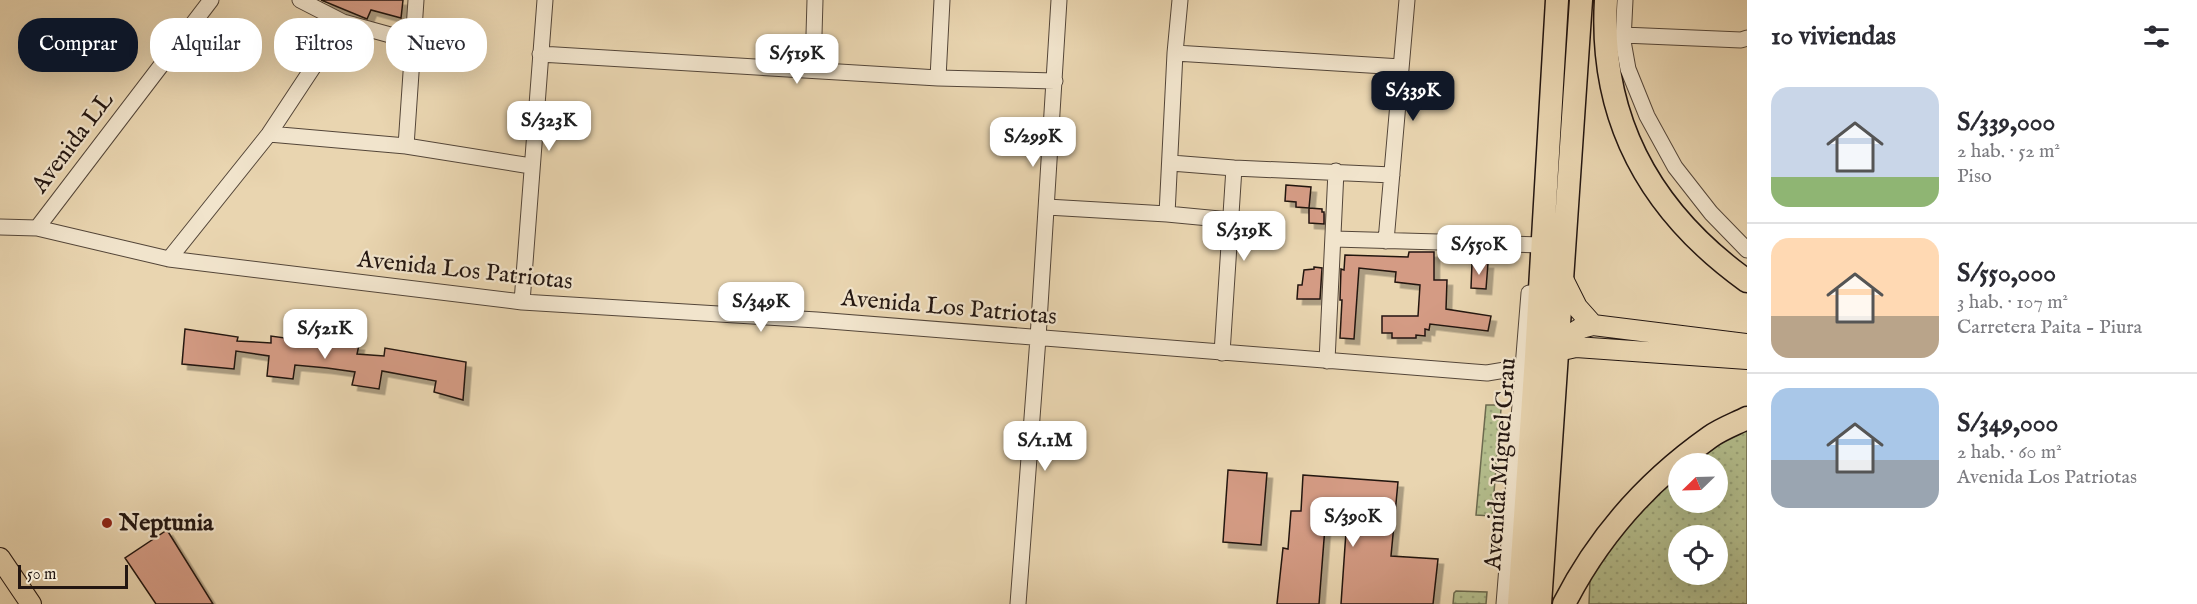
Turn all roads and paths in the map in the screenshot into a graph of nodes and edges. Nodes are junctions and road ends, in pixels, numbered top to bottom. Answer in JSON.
{"nodes":[{"id":1,"x":211,"y":0,"type":"edge"},
{"id":2,"x":300,"y":0,"type":"edge"},
{"id":3,"x":416,"y":0,"type":"edge"},
{"id":4,"x":545,"y":0,"type":"edge"},
{"id":5,"x":815,"y":0,"type":"edge"},
{"id":6,"x":942,"y":0,"type":"edge"},
{"id":7,"x":1059,"y":0,"type":"edge"},
{"id":8,"x":1180,"y":0,"type":"edge"},
{"id":9,"x":1407,"y":0,"type":"edge"},
{"id":10,"x":1557,"y":0,"type":"edge"},
{"id":11,"x":1581,"y":0,"type":"edge"},
{"id":12,"x":1606,"y":0,"type":"edge"},
{"id":13,"x":1625,"y":0,"type":"edge"},
{"id":14,"x":335,"y":18,"type":"edge"},
{"id":15,"x":414,"y":18,"type":"edge"},
{"id":16,"x":1623,"y":35,"type":"junction"},
{"id":17,"x":1747,"y":38,"type":"edge"},
{"id":18,"x":1175,"y":53,"type":"junction"},
{"id":19,"x":540,"y":54,"type":"junction"},
{"id":20,"x":1401,"y":68,"type":"junction"},
{"id":21,"x":813,"y":69,"type":"junction"},
{"id":22,"x":310,"y":72,"type":"edge"},
{"id":23,"x":410,"y":72,"type":"edge"},
{"id":24,"x":938,"y":78,"type":"junction"},
{"id":25,"x":1055,"y":81,"type":"junction"},
{"id":26,"x":269,"y":134,"type":"junction"},
{"id":27,"x":406,"y":146,"type":"junction"},
{"id":28,"x":1171,"y":163,"type":"junction"},
{"id":29,"x":531,"y":166,"type":"junction"},
{"id":30,"x":1234,"y":168,"type":"junction"},
{"id":31,"x":1336,"y":171,"type":"junction"},
{"id":32,"x":1392,"y":175,"type":"junction"},
{"id":33,"x":1047,"y":207,"type":"junction"},
{"id":34,"x":1167,"y":214,"type":"junction"},
{"id":35,"x":1230,"y":220,"type":"junction"},
{"id":36,"x":0,"y":226,"type":"edge"},
{"id":37,"x":37,"y":228,"type":"junction"},
{"id":38,"x":1334,"y":239,"type":"junction"},
{"id":39,"x":1386,"y":241,"type":"junction"},
{"id":40,"x":1542,"y":245,"type":"junction"},
{"id":41,"x":1747,"y":250,"type":"edge"},
{"id":42,"x":169,"y":259,"type":"junction"},
{"id":43,"x":1563,"y":279,"type":"junction"},
{"id":44,"x":1747,"y":281,"type":"edge"},
{"id":45,"x":522,"y":302,"type":"junction"},
{"id":46,"x":1593,"y":325,"type":"junction"},
{"id":47,"x":1038,"y":338,"type":"junction"},
{"id":48,"x":1559,"y":340,"type":"junction"},
{"id":49,"x":1747,"y":344,"type":"edge"},
{"id":50,"x":1222,"y":353,"type":"junction"},
{"id":51,"x":1747,"y":359,"type":"edge"},
{"id":52,"x":1327,"y":361,"type":"junction"},
{"id":53,"x":1530,"y":362,"type":"junction"},
{"id":54,"x":1747,"y":418,"type":"edge"},
{"id":55,"x":0,"y":558,"type":"edge"},
{"id":56,"x":1575,"y":581,"type":"junction"},
{"id":57,"x":31,"y":604,"type":"edge"},
{"id":58,"x":1018,"y":604,"type":"edge"},
{"id":59,"x":1504,"y":604,"type":"edge"},
{"id":60,"x":1519,"y":604,"type":"edge"},
{"id":61,"x":1540,"y":604,"type":"edge"},
{"id":62,"x":1564,"y":604,"type":"edge"},
{"id":63,"x":1577,"y":604,"type":"edge"}],
"edges":[{"from":1,"to":37,"type":"street","name":"Avenida LL"},
{"from":2,"to":14,"type":"street"},
{"from":3,"to":15,"type":"street"},
{"from":4,"to":19,"type":"street"},
{"from":5,"to":21,"type":"street"},
{"from":6,"to":24,"type":"street"},
{"from":7,"to":25,"type":"street"},
{"from":8,"to":18,"type":"street"},
{"from":9,"to":20,"type":"street"},
{"from":10,"to":40,"type":"highway","name":"Avenida Miguel Grau"},
{"from":11,"to":43,"type":"highway","name":"Avenida Miguel Grau"},
{"from":12,"to":44,"type":"highway"},
{"from":13,"to":16,"type":"street"},
{"from":16,"to":17,"type":"street"},
{"from":16,"to":41,"type":"street"},
{"from":18,"to":20,"type":"street"},
{"from":18,"to":28,"type":"street"},
{"from":19,"to":21,"type":"street"},
{"from":19,"to":29,"type":"street"},
{"from":20,"to":32,"type":"street"},
{"from":21,"to":24,"type":"street"},
{"from":22,"to":26,"type":"street"},
{"from":23,"to":27,"type":"street"},
{"from":24,"to":25,"type":"street"},
{"from":25,"to":33,"type":"street"},
{"from":26,"to":27,"type":"street"},
{"from":26,"to":42,"type":"street"},
{"from":27,"to":29,"type":"street"},
{"from":28,"to":30,"type":"street"},
{"from":28,"to":34,"type":"street"},
{"from":29,"to":45,"type":"street"},
{"from":30,"to":31,"type":"street"},
{"from":30,"to":35,"type":"street"},
{"from":31,"to":32,"type":"street"},
{"from":31,"to":38,"type":"street"},
{"from":32,"to":39,"type":"street"},
{"from":33,"to":34,"type":"street"},
{"from":33,"to":47,"type":"street"},
{"from":34,"to":35,"type":"street"},
{"from":35,"to":50,"type":"street"},
{"from":36,"to":37,"type":"street","name":"Avenida Los Patriotas"},
{"from":37,"to":42,"type":"street","name":"Avenida Los Patriotas"},
{"from":38,"to":39,"type":"street"},
{"from":38,"to":52,"type":"street"},
{"from":39,"to":40,"type":"street"},
{"from":40,"to":53,"type":"highway","name":"Avenida Miguel Grau"},
{"from":40,"to":53,"type":"street"},
{"from":42,"to":45,"type":"street","name":"Avenida Los Patriotas"},
{"from":43,"to":46,"type":"main road"},
{"from":43,"to":48,"type":"highway","name":"Avenida Miguel Grau"},
{"from":45,"to":47,"type":"street","name":"Avenida Los Patriotas"},
{"from":46,"to":48,"type":"main road"},
{"from":46,"to":49,"type":"main road"},
{"from":47,"to":50,"type":"street","name":"Avenida Los Patriotas"},
{"from":47,"to":58,"type":"street"},
{"from":48,"to":51,"type":"main road"},
{"from":48,"to":53,"type":"main road"},
{"from":48,"to":61,"type":"highway","name":"Avenida Miguel Grau"},
{"from":50,"to":52,"type":"street","name":"Avenida Los Patriotas"},
{"from":52,"to":53,"type":"street","name":"Avenida Los Patriotas"},
{"from":53,"to":59,"type":"street","name":"Avenida Miguel Grau"},
{"from":53,"to":60,"type":"highway","name":"Avenida Miguel Grau"},
{"from":54,"to":56,"type":"highway"},
{"from":55,"to":57,"type":"main road"},
{"from":56,"to":62,"type":"highway"},
{"from":56,"to":63,"type":"street"}]}
